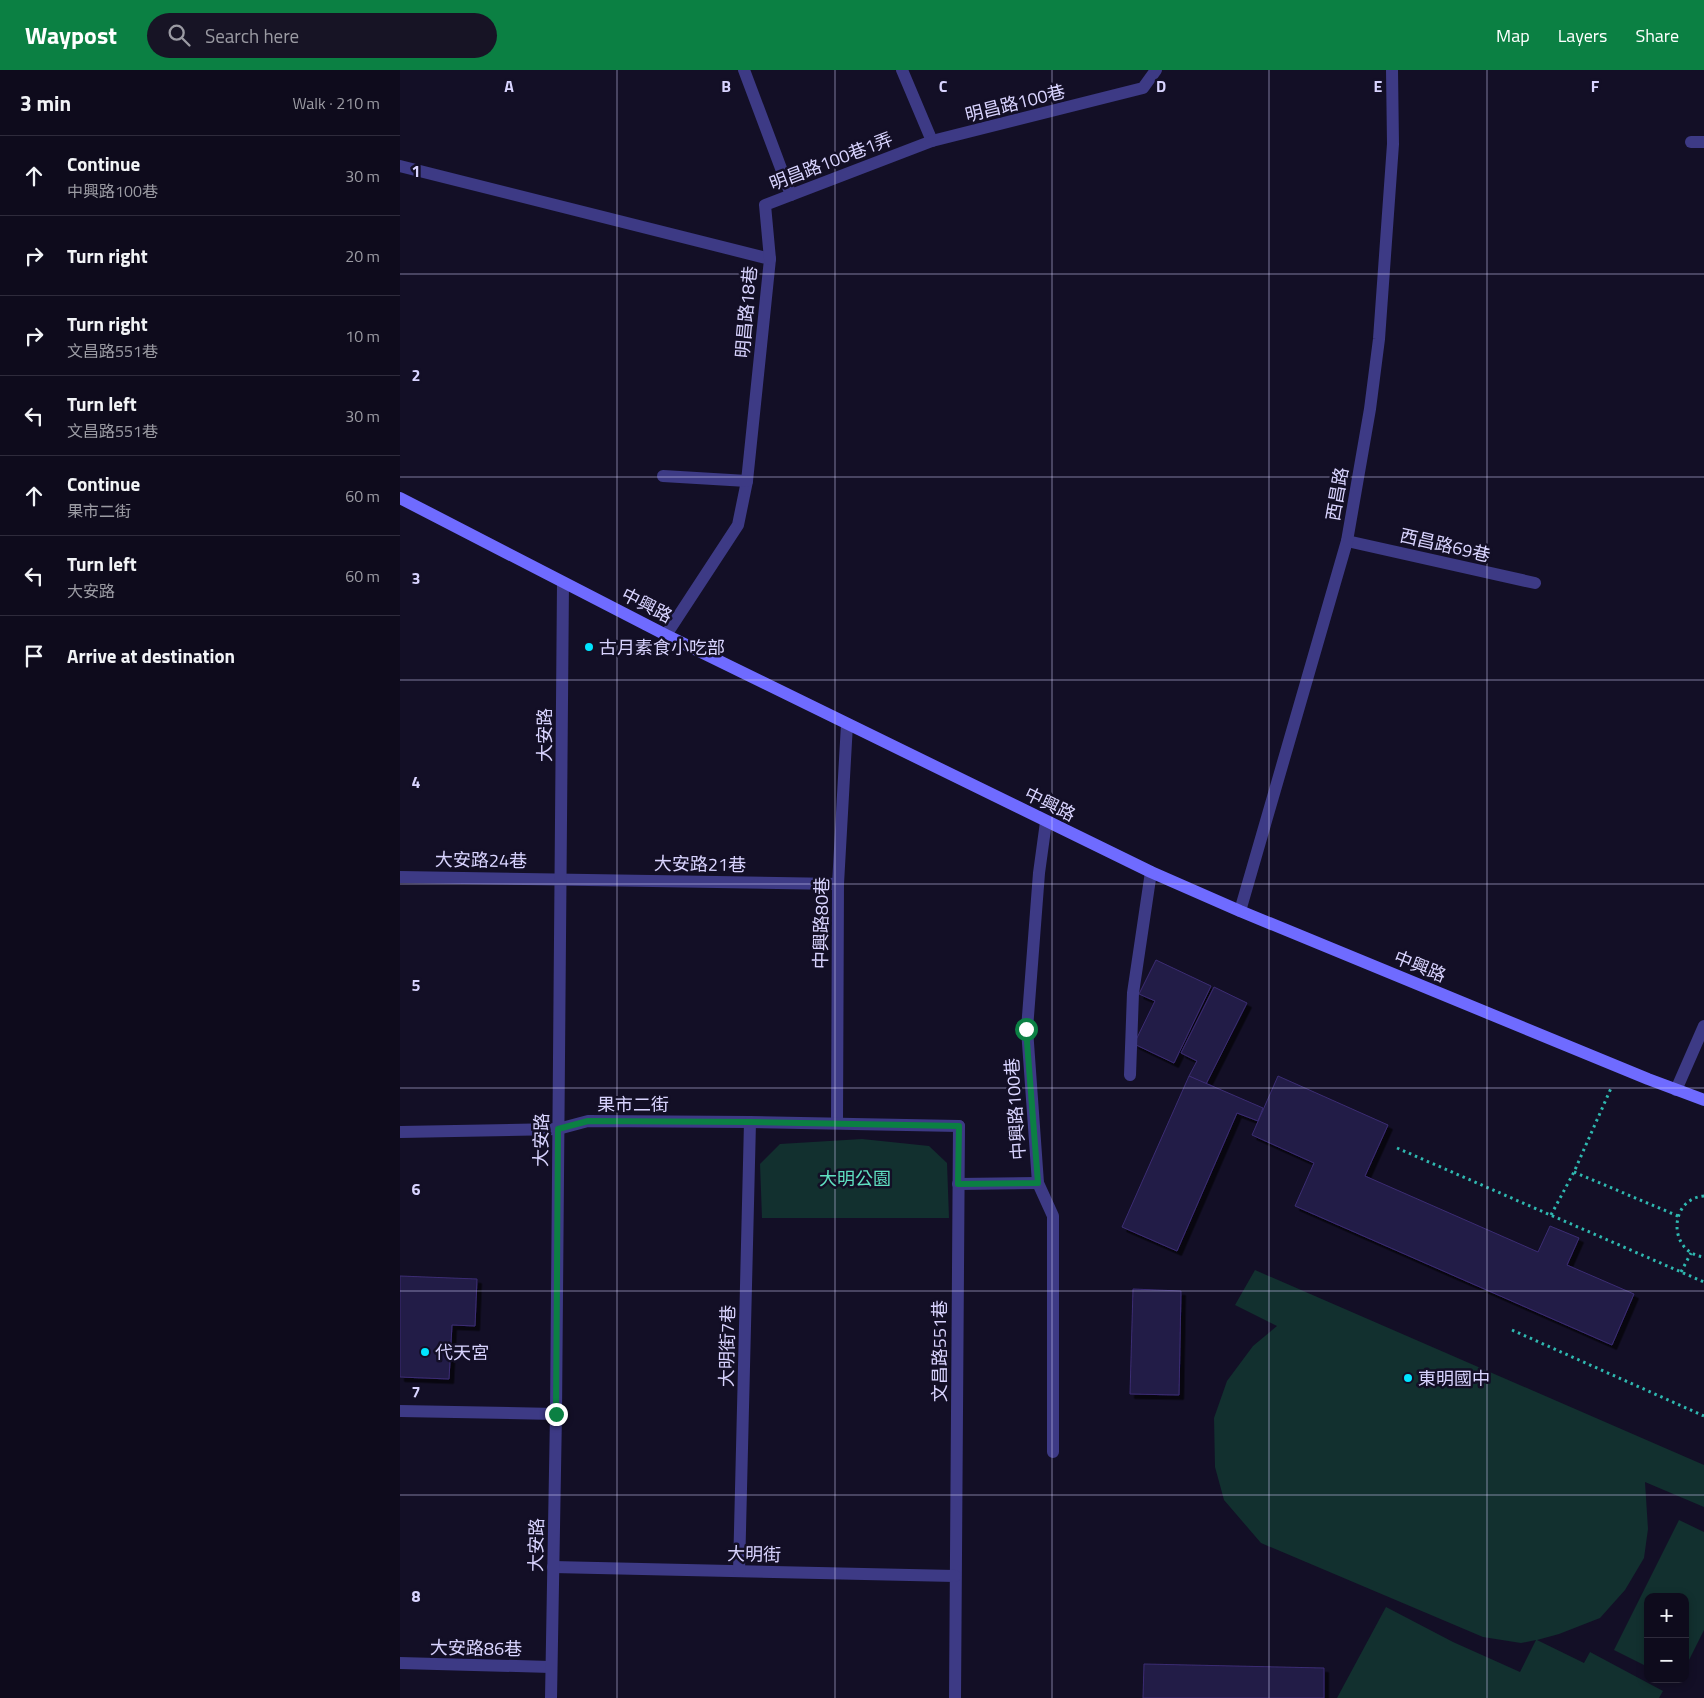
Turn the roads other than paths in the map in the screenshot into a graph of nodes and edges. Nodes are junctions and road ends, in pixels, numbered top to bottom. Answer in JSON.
{"nodes":[{"id":1,"x":744,"y":70,"type":"edge"},
{"id":2,"x":902,"y":70,"type":"edge"},
{"id":3,"x":1156,"y":70,"type":"edge"},
{"id":4,"x":1392,"y":70,"type":"edge"},
{"id":5,"x":932,"y":142,"type":"junction"},
{"id":6,"x":400,"y":166,"type":"edge"},
{"id":7,"x":791,"y":196,"type":"junction"},
{"id":8,"x":770,"y":259,"type":"junction"},
{"id":9,"x":663,"y":476,"type":"dead end"},
{"id":10,"x":747,"y":481,"type":"junction"},
{"id":11,"x":400,"y":498,"type":"edge"},
{"id":12,"x":1347,"y":541,"type":"junction"},
{"id":13,"x":563,"y":583,"type":"junction"},
{"id":14,"x":1535,"y":583,"type":"dead end"},
{"id":15,"x":666,"y":635,"type":"junction"},
{"id":16,"x":847,"y":724,"type":"junction"},
{"id":17,"x":1046,"y":822,"type":"junction"},
{"id":18,"x":1151,"y":872,"type":"junction"},
{"id":19,"x":400,"y":877,"type":"edge"},
{"id":20,"x":561,"y":879,"type":"junction"},
{"id":21,"x":838,"y":884,"type":"junction"},
{"id":22,"x":1240,"y":911,"type":"junction"},
{"id":23,"x":1704,"y":1026,"type":"edge"},
{"id":24,"x":1130,"y":1075,"type":"dead end"},
{"id":25,"x":1676,"y":1090,"type":"junction"},
{"id":26,"x":1704,"y":1100,"type":"edge"},
{"id":27,"x":750,"y":1122,"type":"junction"},
{"id":28,"x":837,"y":1123,"type":"junction"},
{"id":29,"x":558,"y":1129,"type":"junction"},
{"id":30,"x":400,"y":1132,"type":"edge"},
{"id":31,"x":1038,"y":1183,"type":"junction"},
{"id":32,"x":958,"y":1184,"type":"junction"},
{"id":33,"x":400,"y":1411,"type":"edge"},
{"id":34,"x":556,"y":1414,"type":"junction"},
{"id":35,"x":1054,"y":1452,"type":"dead end"},
{"id":36,"x":553,"y":1567,"type":"junction"},
{"id":37,"x":739,"y":1571,"type":"junction"},
{"id":38,"x":954,"y":1576,"type":"junction"},
{"id":39,"x":400,"y":1663,"type":"edge"},
{"id":40,"x":551,"y":1667,"type":"junction"},
{"id":41,"x":551,"y":1698,"type":"edge"},
{"id":42,"x":954,"y":1698,"type":"edge"}],
"edges":[{"from":1,"to":7,"type":"street"},
{"from":2,"to":5,"type":"street"},
{"from":3,"to":5,"type":"street","name":"明昌路100巷"},
{"from":4,"to":12,"type":"street","name":"西昌路"},
{"from":5,"to":7,"type":"street","name":"明昌路100巷1弄"},
{"from":6,"to":8,"type":"street","name":"明昌路18巷"},
{"from":7,"to":8,"type":"street","name":"明昌路100巷1弄"},
{"from":8,"to":10,"type":"street","name":"明昌路18巷"},
{"from":9,"to":10,"type":"street"},
{"from":10,"to":15,"type":"street","name":"明昌路18巷"},
{"from":11,"to":13,"type":"main road","name":"中興路"},
{"from":12,"to":14,"type":"street","name":"西昌路69巷"},
{"from":12,"to":22,"type":"street","name":"西昌路"},
{"from":13,"to":15,"type":"main road","name":"中興路"},
{"from":13,"to":20,"type":"street","name":"大安路"},
{"from":15,"to":16,"type":"main road","name":"中興路"},
{"from":16,"to":17,"type":"main road","name":"中興路"},
{"from":16,"to":21,"type":"street","name":"中興路80巷"},
{"from":17,"to":18,"type":"main road","name":"中興路"},
{"from":17,"to":31,"type":"street","name":"中興路100巷"},
{"from":18,"to":22,"type":"main road","name":"中興路"},
{"from":18,"to":24,"type":"street"},
{"from":19,"to":20,"type":"street","name":"大安路24巷"},
{"from":20,"to":21,"type":"street","name":"大安路21巷"},
{"from":20,"to":29,"type":"street","name":"大安路"},
{"from":21,"to":28,"type":"street","name":"中興路80巷"},
{"from":22,"to":25,"type":"main road","name":"中興路"},
{"from":23,"to":25,"type":"street"},
{"from":25,"to":26,"type":"main road","name":"中興路"},
{"from":27,"to":28,"type":"street","name":"果市二街"},
{"from":27,"to":29,"type":"street","name":"果市二街"},
{"from":27,"to":37,"type":"street","name":"大明街7巷"},
{"from":28,"to":32,"type":"street","name":"文昌路551巷"},
{"from":29,"to":30,"type":"street","name":"果市二街"},
{"from":29,"to":34,"type":"street","name":"大安路"},
{"from":31,"to":32,"type":"street"},
{"from":31,"to":35,"type":"street","name":"中興路100巷"},
{"from":32,"to":38,"type":"street","name":"文昌路551巷"},
{"from":33,"to":34,"type":"street"},
{"from":34,"to":36,"type":"street","name":"大安路"},
{"from":36,"to":37,"type":"street","name":"大明街"},
{"from":36,"to":40,"type":"street","name":"大安路"},
{"from":37,"to":38,"type":"street","name":"大明街"},
{"from":38,"to":42,"type":"street","name":"文昌路551巷"},
{"from":39,"to":40,"type":"street","name":"大安路86巷"},
{"from":40,"to":41,"type":"street","name":"大安路"}]}
